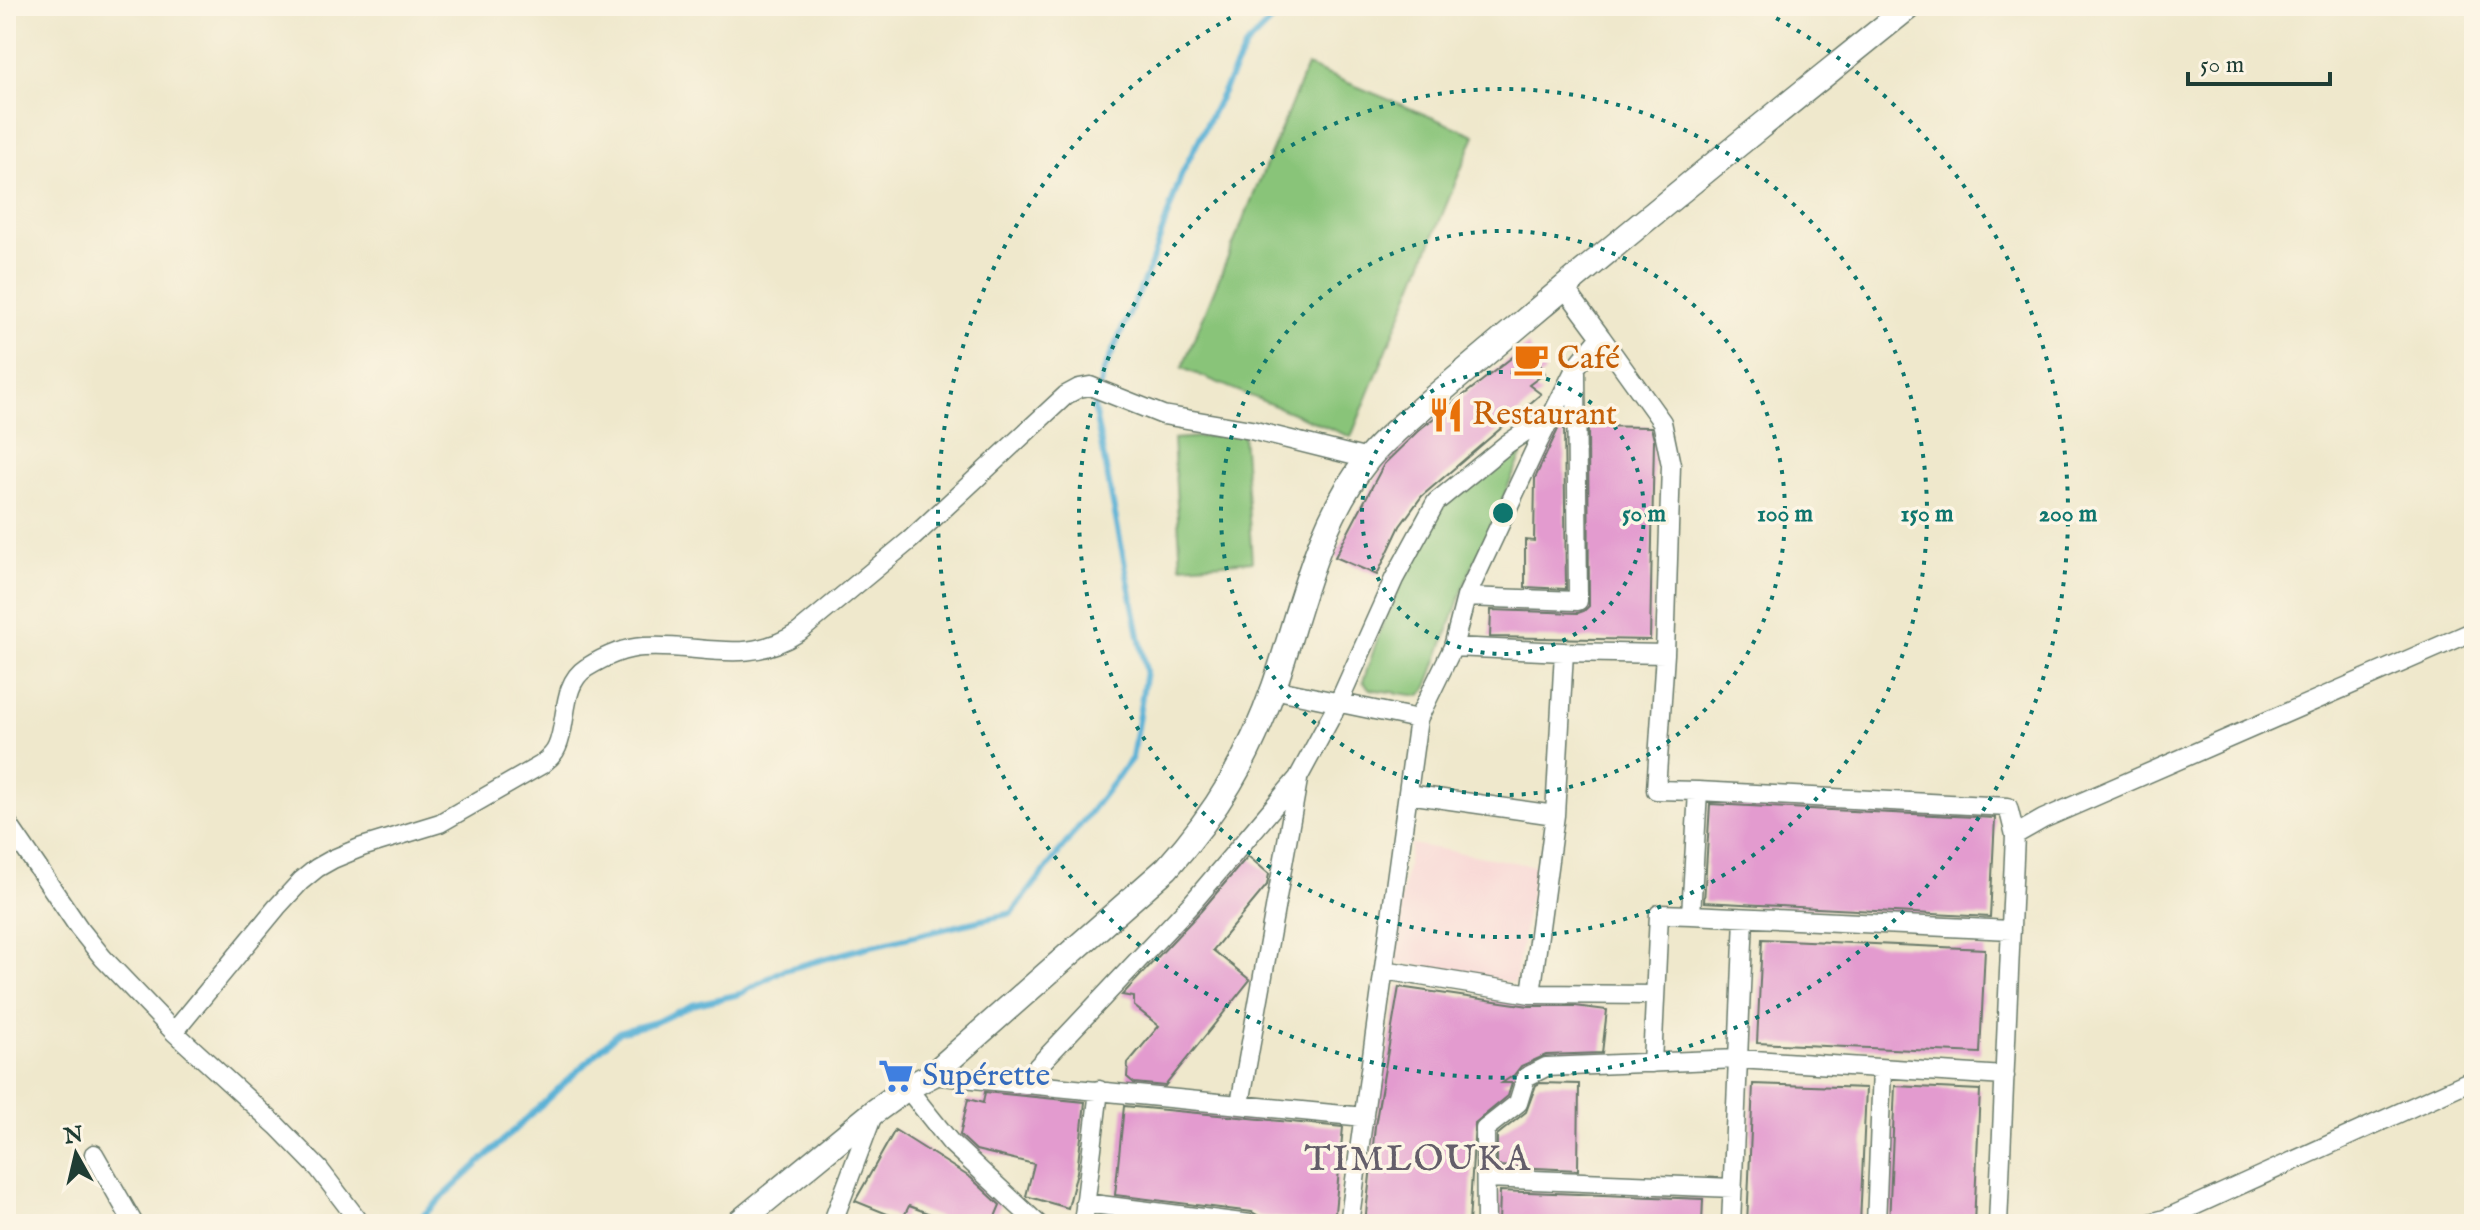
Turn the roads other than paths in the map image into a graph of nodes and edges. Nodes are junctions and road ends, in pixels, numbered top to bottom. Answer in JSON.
{"nodes":[{"id":1,"x":1910,"y":6,"type":"edge"},
{"id":2,"x":1564,"y":287,"type":"junction"},
{"id":3,"x":1601,"y":337,"type":"junction"},
{"id":4,"x":1576,"y":367,"type":"junction"},
{"id":5,"x":1553,"y":414,"type":"junction"},
{"id":6,"x":1368,"y":459,"type":"junction"},
{"id":7,"x":1466,"y":597,"type":"junction"},
{"id":8,"x":2474,"y":631,"type":"edge"},
{"id":9,"x":1453,"y":647,"type":"junction"},
{"id":10,"x":1564,"y":652,"type":"junction"},
{"id":11,"x":1665,"y":654,"type":"junction"},
{"id":12,"x":1273,"y":689,"type":"junction"},
{"id":13,"x":1338,"y":704,"type":"junction"},
{"id":14,"x":1418,"y":719,"type":"junction"},
{"id":15,"x":1298,"y":778,"type":"junction"},
{"id":16,"x":1698,"y":791,"type":"junction"},
{"id":17,"x":1408,"y":794,"type":"junction"},
{"id":18,"x":1555,"y":815,"type":"junction"},
{"id":19,"x":6,"y":821,"type":"edge"},
{"id":20,"x":2015,"y":835,"type":"junction"},
{"id":21,"x":1691,"y":915,"type":"junction"},
{"id":22,"x":1744,"y":918,"type":"junction"},
{"id":23,"x":2011,"y":930,"type":"junction"},
{"id":24,"x":1384,"y":970,"type":"junction"},
{"id":25,"x":1531,"y":994,"type":"junction"},
{"id":26,"x":1655,"y":995,"type":"junction"},
{"id":27,"x":174,"y":1032,"type":"junction"},
{"id":28,"x":1738,"y":1059,"type":"junction"},
{"id":29,"x":1652,"y":1063,"type":"junction"},
{"id":30,"x":1882,"y":1069,"type":"junction"},
{"id":31,"x":932,"y":1075,"type":"junction"},
{"id":32,"x":2005,"y":1076,"type":"junction"},
{"id":33,"x":2474,"y":1079,"type":"edge"},
{"id":34,"x":1023,"y":1082,"type":"junction"},
{"id":35,"x":907,"y":1088,"type":"junction"},
{"id":36,"x":1099,"y":1090,"type":"junction"},
{"id":37,"x":1240,"y":1104,"type":"junction"},
{"id":38,"x":874,"y":1112,"type":"junction"},
{"id":39,"x":1364,"y":1117,"type":"junction"},
{"id":40,"x":94,"y":1154,"type":"dead end"},
{"id":41,"x":1487,"y":1178,"type":"junction"},
{"id":42,"x":1733,"y":1188,"type":"junction"},
{"id":43,"x":1085,"y":1203,"type":"junction"},
{"id":44,"x":134,"y":1224,"type":"edge"},
{"id":45,"x":361,"y":1224,"type":"edge"},
{"id":46,"x":737,"y":1224,"type":"edge"},
{"id":47,"x":832,"y":1224,"type":"edge"},
{"id":48,"x":1038,"y":1224,"type":"edge"},
{"id":49,"x":1083,"y":1224,"type":"edge"},
{"id":50,"x":1250,"y":1224,"type":"edge"},
{"id":51,"x":1349,"y":1224,"type":"edge"},
{"id":52,"x":1486,"y":1224,"type":"edge"},
{"id":53,"x":1731,"y":1224,"type":"edge"},
{"id":54,"x":1876,"y":1224,"type":"edge"},
{"id":55,"x":1998,"y":1224,"type":"edge"},
{"id":56,"x":2147,"y":1224,"type":"edge"}],
"edges":[{"from":1,"to":2,"type":"street"},
{"from":2,"to":3,"type":"street"},
{"from":2,"to":6,"type":"street"},
{"from":3,"to":4,"type":"street"},
{"from":3,"to":11,"type":"street"},
{"from":4,"to":5,"type":"street"},
{"from":4,"to":7,"type":"street"},
{"from":5,"to":7,"type":"street"},
{"from":5,"to":13,"type":"street"},
{"from":6,"to":12,"type":"street"},
{"from":6,"to":27,"type":"street"},
{"from":7,"to":9,"type":"street"},
{"from":8,"to":20,"type":"street"},
{"from":9,"to":10,"type":"street"},
{"from":9,"to":14,"type":"street"},
{"from":10,"to":11,"type":"street"},
{"from":10,"to":18,"type":"street"},
{"from":11,"to":16,"type":"street"},
{"from":12,"to":13,"type":"street"},
{"from":12,"to":31,"type":"street"},
{"from":13,"to":14,"type":"street"},
{"from":13,"to":15,"type":"street"},
{"from":14,"to":17,"type":"street"},
{"from":15,"to":34,"type":"street"},
{"from":15,"to":37,"type":"street"},
{"from":16,"to":20,"type":"street"},
{"from":16,"to":21,"type":"street"},
{"from":17,"to":18,"type":"street"},
{"from":17,"to":24,"type":"street"},
{"from":18,"to":25,"type":"street"},
{"from":19,"to":27,"type":"street"},
{"from":20,"to":23,"type":"street"},
{"from":21,"to":22,"type":"street"},
{"from":21,"to":26,"type":"street"},
{"from":22,"to":23,"type":"street"},
{"from":22,"to":28,"type":"street"},
{"from":23,"to":32,"type":"street"},
{"from":24,"to":25,"type":"street"},
{"from":24,"to":39,"type":"street"},
{"from":25,"to":26,"type":"street"},
{"from":26,"to":29,"type":"street"},
{"from":27,"to":45,"type":"street"},
{"from":28,"to":29,"type":"street"},
{"from":28,"to":30,"type":"street"},
{"from":28,"to":42,"type":"street"},
{"from":29,"to":41,"type":"street"},
{"from":30,"to":32,"type":"street"},
{"from":30,"to":54,"type":"street"},
{"from":31,"to":34,"type":"street"},
{"from":31,"to":35,"type":"street"},
{"from":32,"to":55,"type":"street"},
{"from":33,"to":56,"type":"street"},
{"from":34,"to":36,"type":"street"},
{"from":35,"to":38,"type":"street"},
{"from":35,"to":48,"type":"street"},
{"from":36,"to":37,"type":"street"},
{"from":36,"to":43,"type":"street"},
{"from":37,"to":39,"type":"street"},
{"from":38,"to":46,"type":"street"},
{"from":38,"to":47,"type":"street"},
{"from":39,"to":51,"type":"street"},
{"from":40,"to":44,"type":"street"},
{"from":41,"to":42,"type":"street"},
{"from":41,"to":52,"type":"street"},
{"from":42,"to":53,"type":"street"},
{"from":43,"to":49,"type":"street"},
{"from":43,"to":50,"type":"street"}]}
